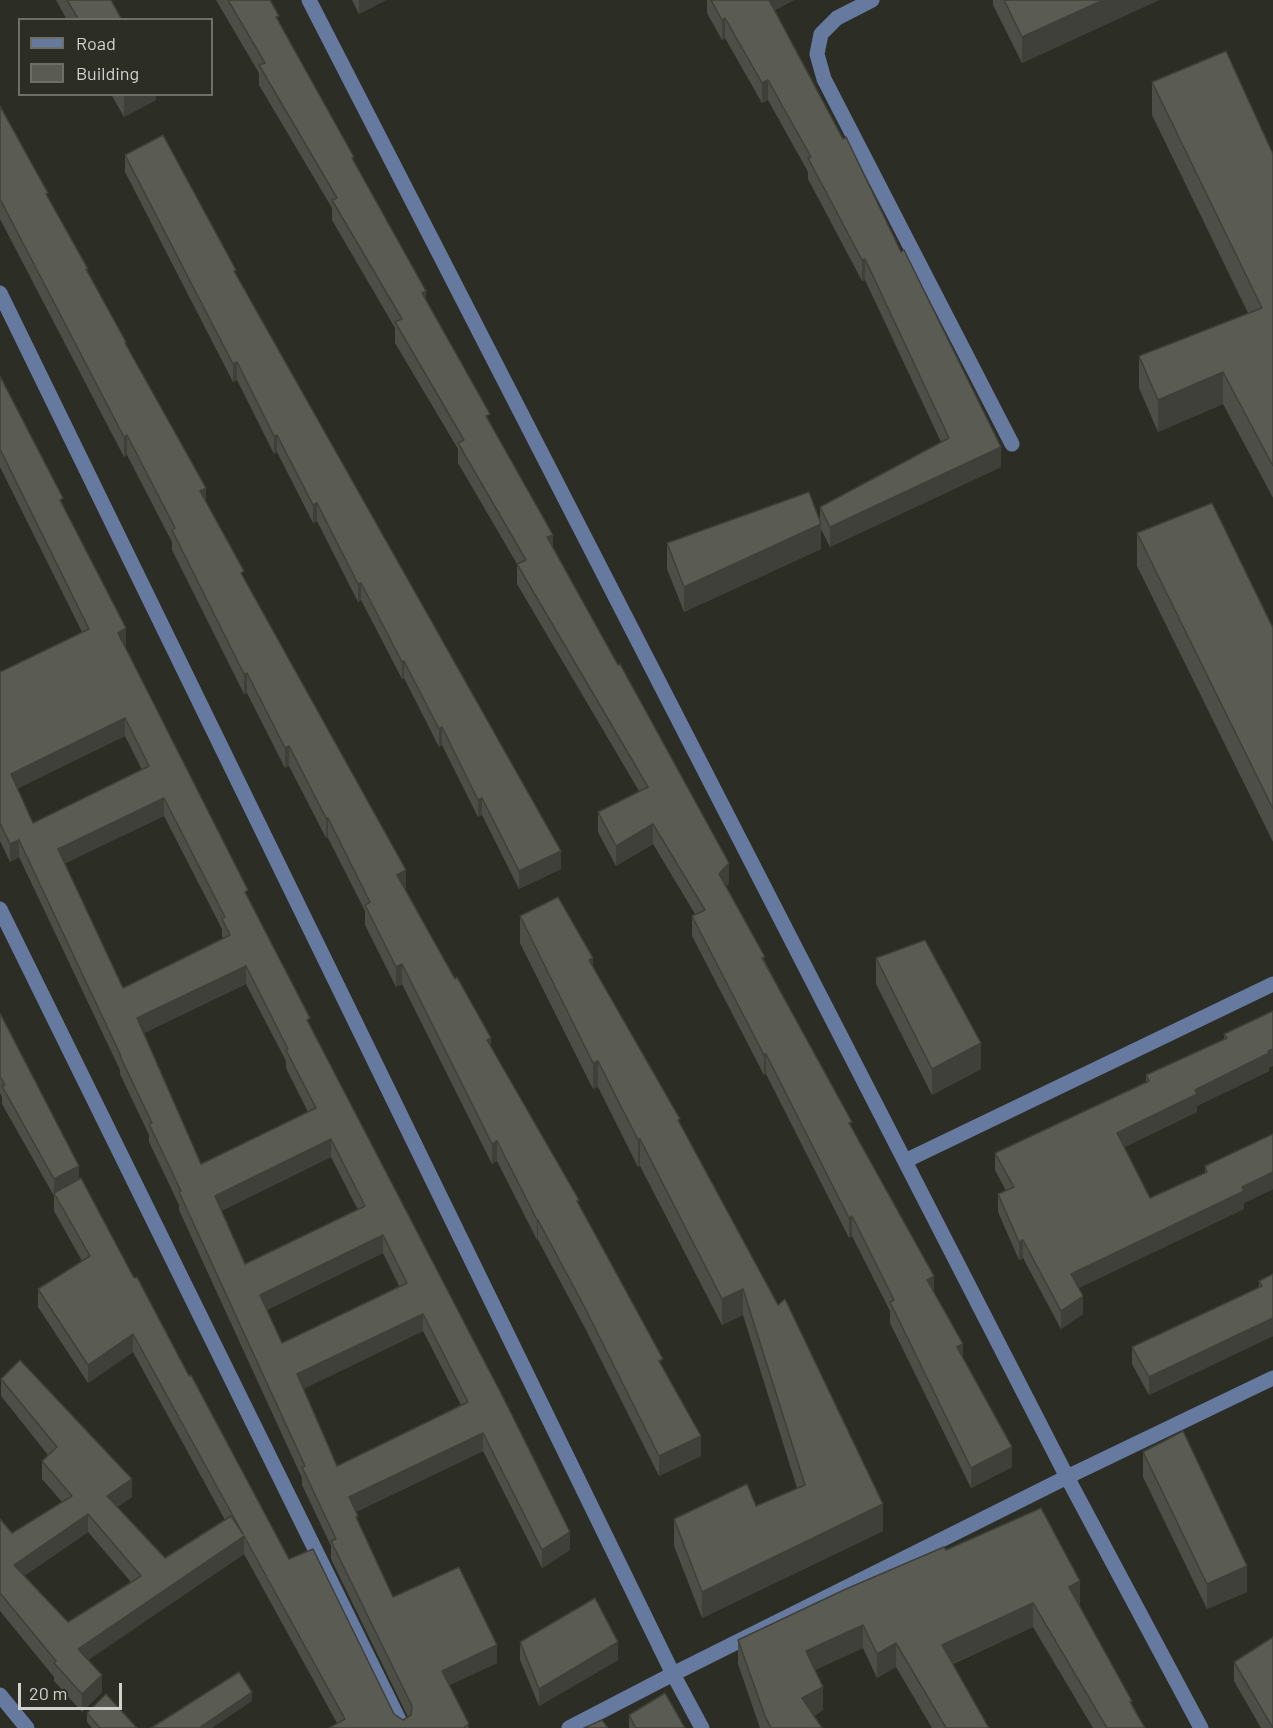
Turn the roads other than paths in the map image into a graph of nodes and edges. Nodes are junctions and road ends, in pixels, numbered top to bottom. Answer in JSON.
{"nodes":[{"id":1,"x":309,"y":0,"type":"edge"},
{"id":2,"x":872,"y":0,"type":"edge"},
{"id":3,"x":0,"y":292,"type":"edge"},
{"id":4,"x":1012,"y":444,"type":"dead end"},
{"id":5,"x":0,"y":909,"type":"edge"},
{"id":6,"x":1273,"y":984,"type":"edge"},
{"id":7,"x":905,"y":1161,"type":"junction"},
{"id":8,"x":1273,"y":1378,"type":"edge"},
{"id":9,"x":1067,"y":1477,"type":"junction"},
{"id":10,"x":673,"y":1674,"type":"junction"},
{"id":11,"x":0,"y":1695,"type":"edge"},
{"id":12,"x":27,"y":1728,"type":"edge"},
{"id":13,"x":403,"y":1728,"type":"edge"},
{"id":14,"x":569,"y":1728,"type":"edge"},
{"id":15,"x":702,"y":1728,"type":"edge"},
{"id":16,"x":1201,"y":1728,"type":"edge"}],
"edges":[{"from":1,"to":7,"type":"street"},
{"from":2,"to":4,"type":"street"},
{"from":3,"to":10,"type":"street"},
{"from":5,"to":13,"type":"street"},
{"from":6,"to":7,"type":"street"},
{"from":7,"to":9,"type":"street"},
{"from":8,"to":9,"type":"street"},
{"from":9,"to":10,"type":"street"},
{"from":9,"to":16,"type":"street"},
{"from":10,"to":14,"type":"street"},
{"from":10,"to":15,"type":"street"},
{"from":11,"to":12,"type":"street"}]}
